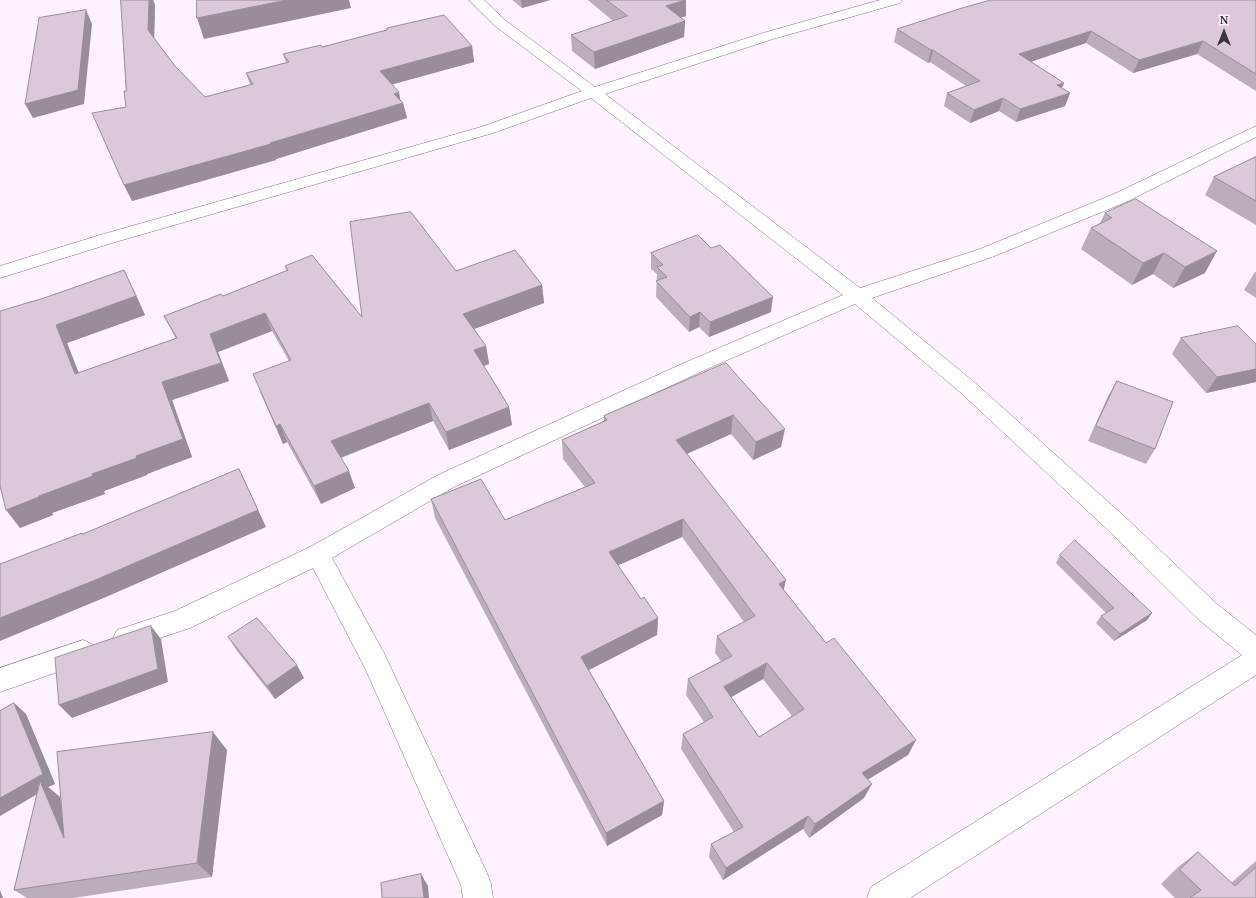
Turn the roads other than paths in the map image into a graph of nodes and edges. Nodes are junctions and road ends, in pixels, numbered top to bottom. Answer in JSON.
{"nodes":[{"id":1,"x":476,"y":0,"type":"edge"},
{"id":2,"x":895,"y":0,"type":"edge"},
{"id":3,"x":592,"y":93,"type":"junction"},
{"id":4,"x":1256,"y":131,"type":"edge"},
{"id":5,"x":0,"y":272,"type":"edge"},
{"id":6,"x":857,"y":296,"type":"junction"},
{"id":7,"x":318,"y":554,"type":"junction"},
{"id":8,"x":1256,"y":651,"type":"edge"},
{"id":9,"x":1256,"y":661,"type":"edge"},
{"id":10,"x":0,"y":680,"type":"edge"},
{"id":11,"x":478,"y":898,"type":"edge"},
{"id":12,"x":882,"y":898,"type":"edge"}],
"edges":[{"from":1,"to":3,"type":"street"},
{"from":2,"to":3,"type":"street"},
{"from":3,"to":5,"type":"street"},
{"from":3,"to":6,"type":"street"},
{"from":4,"to":6,"type":"street"},
{"from":6,"to":7,"type":"street"},
{"from":6,"to":8,"type":"street"},
{"from":7,"to":10,"type":"street"},
{"from":7,"to":11,"type":"street"},
{"from":9,"to":12,"type":"street"}]}
